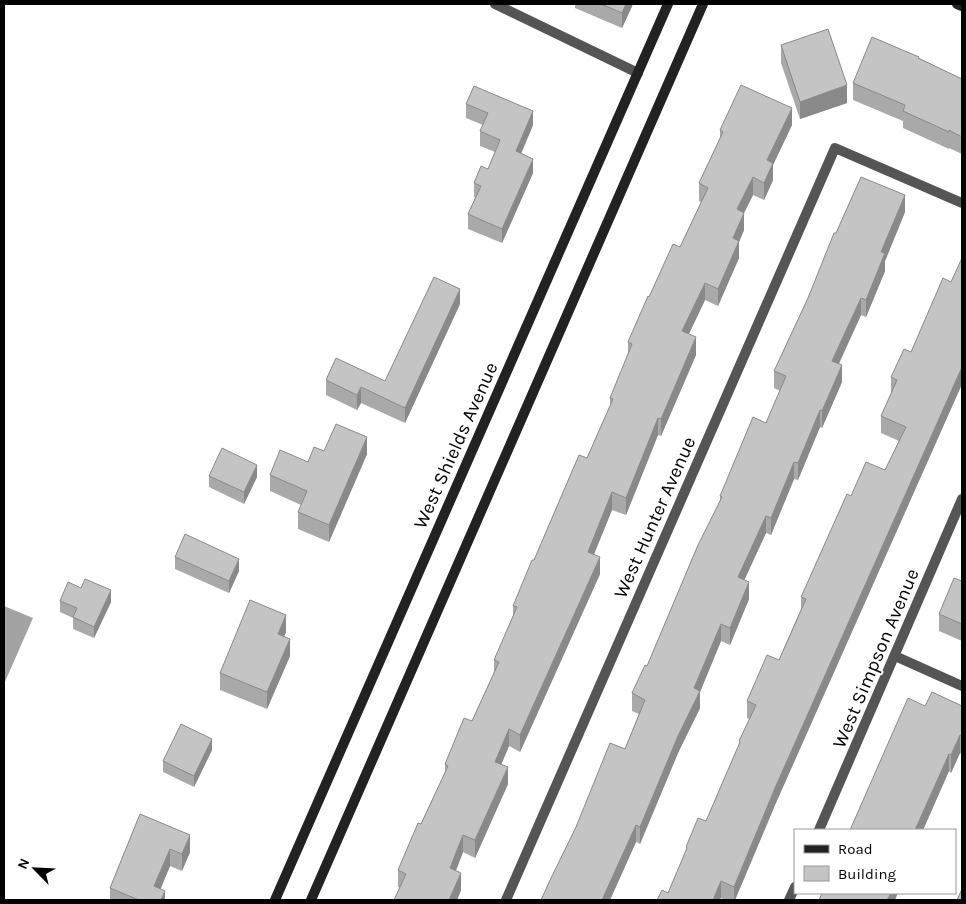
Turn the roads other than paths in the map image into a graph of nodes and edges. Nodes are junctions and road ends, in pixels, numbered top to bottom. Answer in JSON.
{"nodes":[{"id":1,"x":496,"y":4,"type":"edge"},
{"id":2,"x":668,"y":4,"type":"edge"},
{"id":3,"x":703,"y":4,"type":"edge"},
{"id":4,"x":957,"y":4,"type":"edge"},
{"id":5,"x":962,"y":6,"type":"edge"},
{"id":6,"x":638,"y":73,"type":"junction"},
{"id":7,"x":962,"y":203,"type":"edge"},
{"id":8,"x":962,"y":499,"type":"edge"},
{"id":9,"x":895,"y":656,"type":"junction"},
{"id":10,"x":962,"y":686,"type":"edge"},
{"id":11,"x":819,"y":829,"type":"edge"},
{"id":12,"x":274,"y":900,"type":"edge"},
{"id":13,"x":310,"y":900,"type":"edge"},
{"id":14,"x":506,"y":900,"type":"edge"}],
"edges":[{"from":1,"to":6,"type":"street"},
{"from":2,"to":6,"type":"street","name":"West Shields Avenue"},
{"from":3,"to":13,"type":"street"},
{"from":4,"to":5,"type":"street"},
{"from":6,"to":12,"type":"street","name":"West Shields Avenue"},
{"from":7,"to":14,"type":"street","name":"West Hunter Avenue"},
{"from":8,"to":9,"type":"street","name":"West Simpson Avenue"},
{"from":9,"to":10,"type":"street"},
{"from":9,"to":11,"type":"street","name":"West Simpson Avenue"}]}
